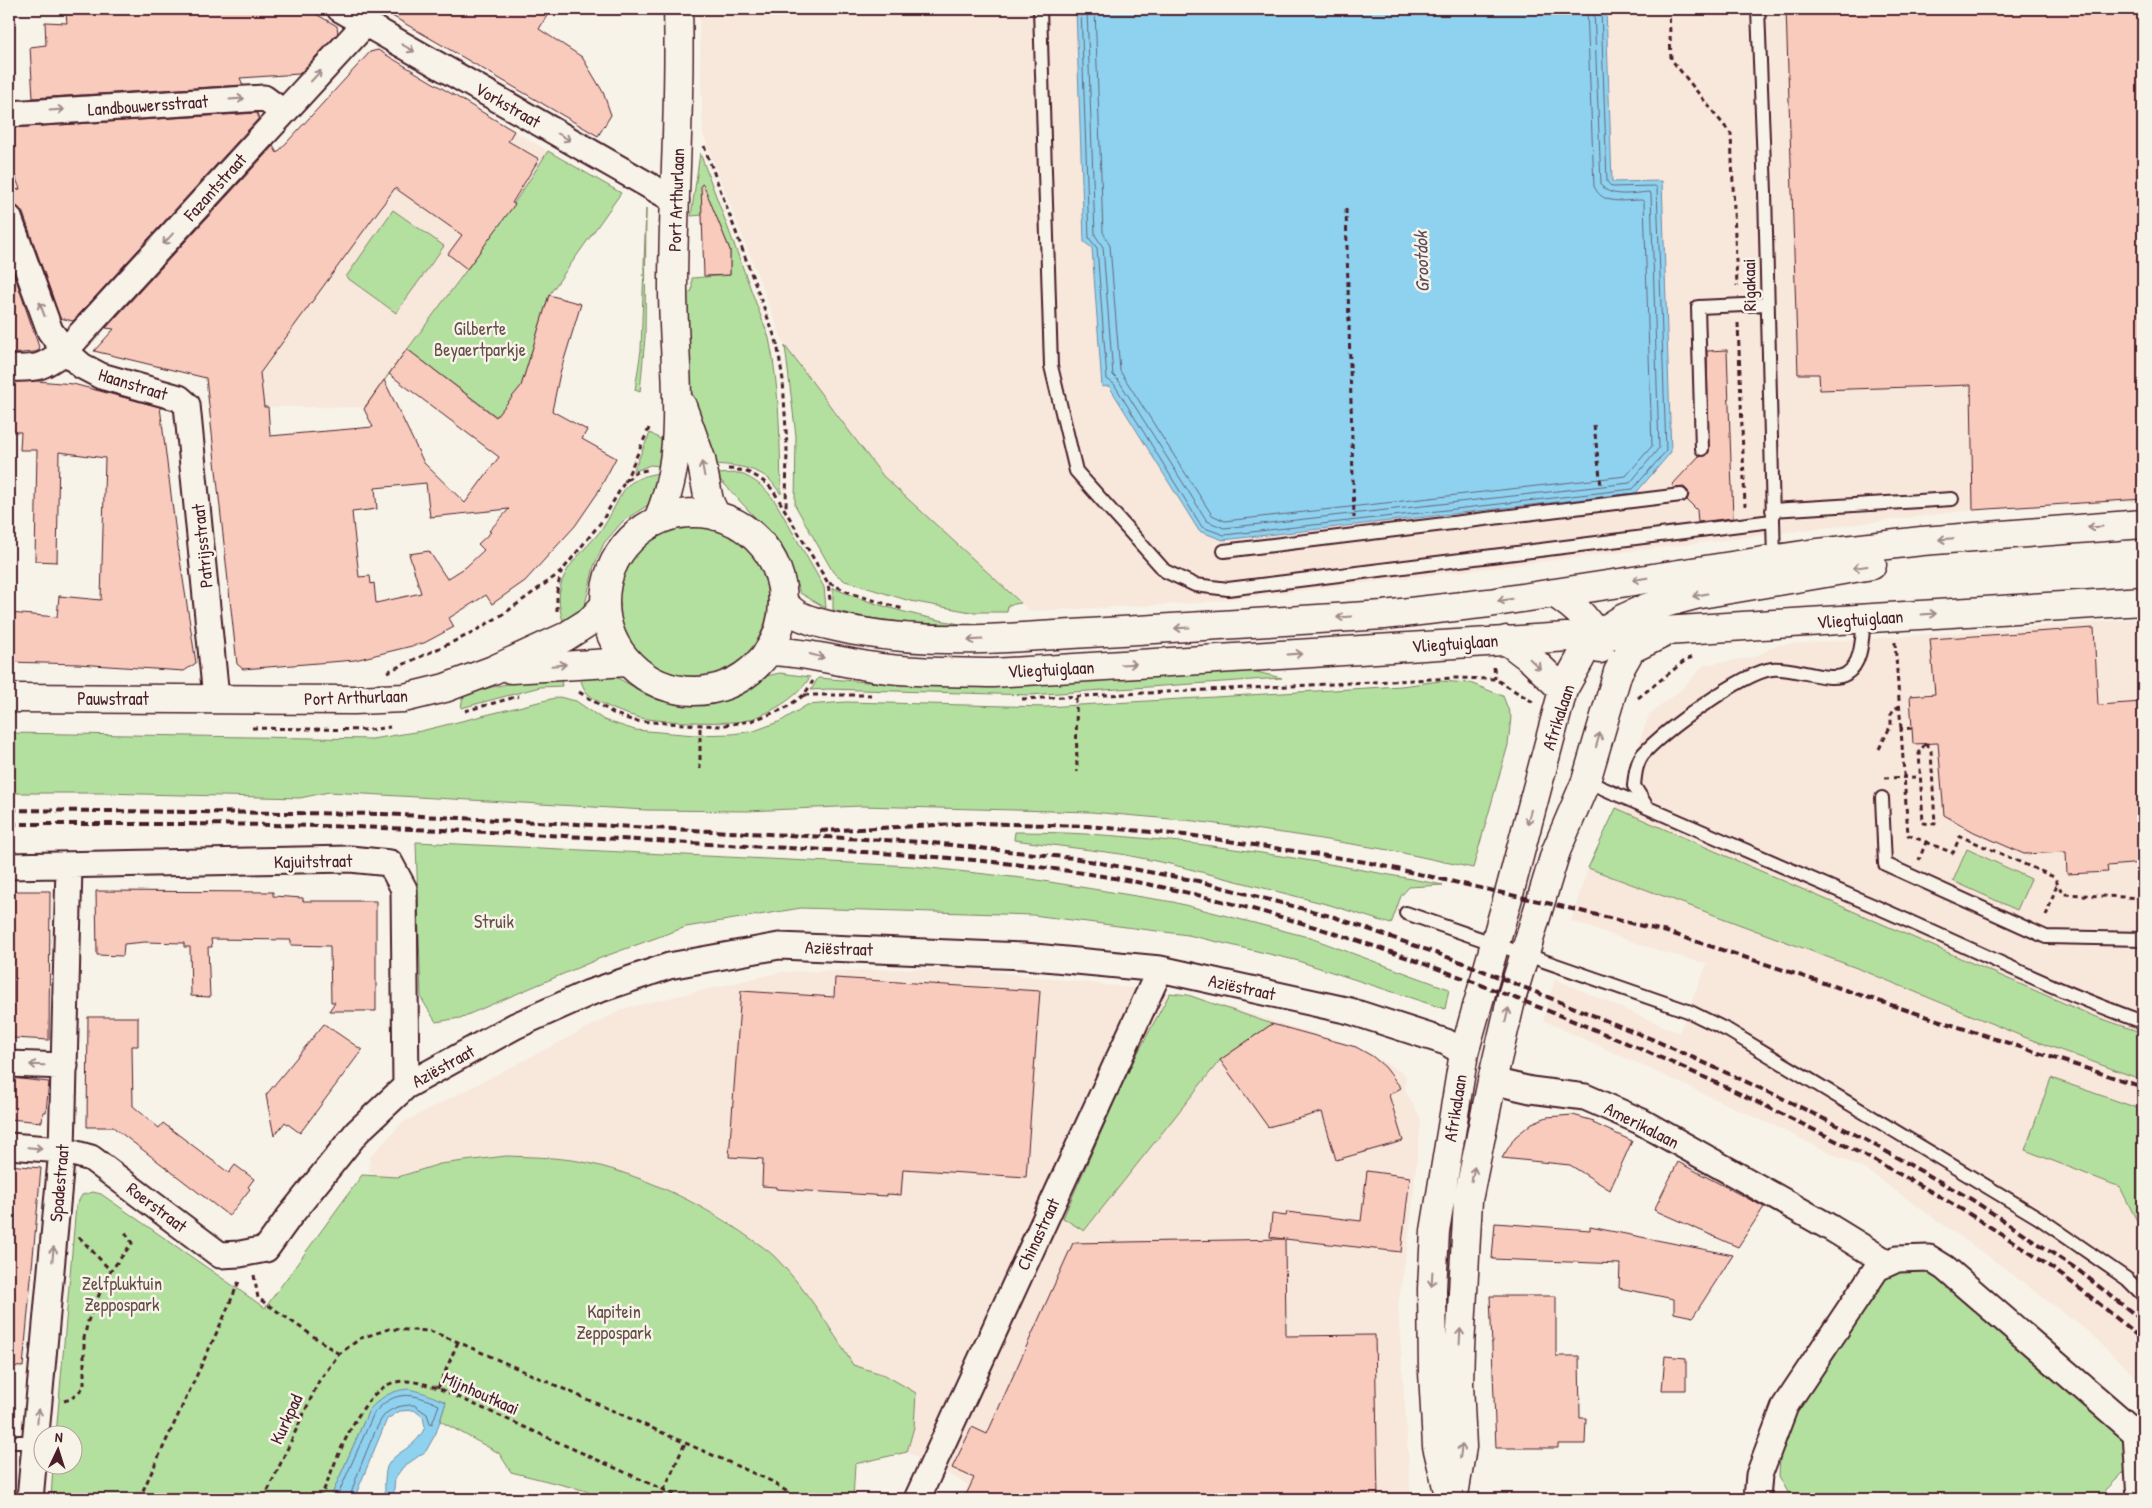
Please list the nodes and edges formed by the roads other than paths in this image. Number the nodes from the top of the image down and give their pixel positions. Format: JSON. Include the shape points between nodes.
{"nodes":[{"id":1,"x":340,"y":9,"type":"edge"},
{"id":2,"x":678,"y":9,"type":"edge"},
{"id":3,"x":1040,"y":9,"type":"edge"},
{"id":4,"x":1758,"y":9,"type":"edge"},
{"id":5,"x":366,"y":23,"type":"junction"},
{"id":6,"x":10,"y":109,"type":"edge"},
{"id":7,"x":283,"y":112,"type":"junction"},
{"id":8,"x":676,"y":201,"type":"junction"},
{"id":9,"x":9,"y":218,"type":"edge"},
{"id":10,"x":1767,"y":304,"type":"junction"},
{"id":11,"x":66,"y":352,"type":"junction"},
{"id":12,"x":9,"y":368,"type":"edge"},
{"id":13,"x":676,"y":390,"type":"junction"},
{"id":14,"x":179,"y":398,"type":"joint"},
{"id":15,"x":1702,"y":449,"type":"dead end"},
{"id":16,"x":1681,"y":495,"type":"dead end"},
{"id":17,"x":1952,"y":499,"type":"dead end"},
{"id":18,"x":1772,"y":515,"type":"junction"},
{"id":19,"x":716,"y":516,"type":"junction"},
{"id":20,"x":659,"y":517,"type":"junction"},
{"id":21,"x":2143,"y":524,"type":"edge"},
{"id":22,"x":1994,"y":534,"type":"junction"},
{"id":23,"x":1224,"y":552,"type":"dead end"},
{"id":24,"x":1774,"y":560,"type":"junction"},
{"id":25,"x":1554,"y":593,"type":"junction"},
{"id":26,"x":2143,"y":600,"type":"edge"},
{"id":27,"x":604,"y":605,"type":"junction"},
{"id":28,"x":785,"y":605,"type":"junction"},
{"id":29,"x":1864,"y":618,"type":"junction"},
{"id":30,"x":1668,"y":631,"type":"junction"},
{"id":31,"x":1597,"y":635,"type":"junction"},
{"id":32,"x":1506,"y":640,"type":"junction"},
{"id":33,"x":769,"y":651,"type":"junction"},
{"id":34,"x":627,"y":662,"type":"junction"},
{"id":35,"x":492,"y":670,"type":"junction"},
{"id":36,"x":1563,"y":690,"type":"junction"},
{"id":37,"x":9,"y":698,"type":"edge"},
{"id":38,"x":216,"y":698,"type":"junction"},
{"id":39,"x":1610,"y":700,"type":"junction"},
{"id":40,"x":1586,"y":781,"type":"junction"},
{"id":41,"x":1882,"y":798,"type":"dead end"},
{"id":42,"x":1647,"y":807,"type":"junction"},
{"id":43,"x":9,"y":866,"type":"edge"},
{"id":44,"x":69,"y":866,"type":"junction"},
{"id":45,"x":1406,"y":913,"type":"dead end"},
{"id":46,"x":2143,"y":938,"type":"edge"},
{"id":47,"x":1495,"y":944,"type":"junction"},
{"id":48,"x":1525,"y":954,"type":"junction"},
{"id":49,"x":1160,"y":969,"type":"junction"},
{"id":50,"x":2143,"y":1022,"type":"edge"},
{"id":51,"x":1464,"y":1053,"type":"junction"},
{"id":52,"x":9,"y":1064,"type":"edge"},
{"id":53,"x":65,"y":1066,"type":"junction"},
{"id":54,"x":1492,"y":1081,"type":"junction"},
{"id":55,"x":406,"y":1086,"type":"junction"},
{"id":56,"x":9,"y":1146,"type":"edge"},
{"id":57,"x":62,"y":1150,"type":"junction"},
{"id":58,"x":289,"y":1217,"type":"joint"},
{"id":59,"x":1888,"y":1263,"type":"junction"},
{"id":60,"x":2143,"y":1295,"type":"edge"},
{"id":61,"x":30,"y":1499,"type":"edge"},
{"id":62,"x":917,"y":1499,"type":"edge"},
{"id":63,"x":1451,"y":1499,"type":"edge"},
{"id":64,"x":1757,"y":1499,"type":"edge"},
{"id":65,"x":2140,"y":1499,"type":"edge"}],
"edges":[{"from":1,"to":5,"type":"street","name":"Vorkstraat"},
{"from":2,"to":8,"type":"main road","name":"Port Arthurlaan"},
{"from":3,"to":18,"type":"lane","via":[[1052,366],[1076,471],[1165,571],[1195,586],[1228,590],[1746,524]]},
{"from":4,"to":10,"type":"lane","name":"Rigakaai"},
{"from":7,"to":5,"type":"street","name":"Fazantstraat","one_way":true},
{"from":5,"to":8,"type":"street","name":"Vorkstraat","one_way":true},
{"from":6,"to":7,"type":"street","name":"Landbouwersstraat","one_way":true,"via":[[264,98]]},
{"from":7,"to":11,"type":"street","name":"Fazantstraat","one_way":true},
{"from":8,"to":13,"type":"main road","name":"Port Arthurlaan","via":[[673,288]]},
{"from":11,"to":9,"type":"street","name":"Haanstraat","one_way":true,"via":[[50,331]]},
{"from":10,"to":15,"type":"lane","via":[[1698,307]]},
{"from":10,"to":18,"type":"lane","name":"Rigakaai"},
{"from":11,"to":12,"type":"street","via":[[34,369]]},
{"from":11,"to":14,"type":"street","name":"Haanstraat","via":[[101,376]]},
{"from":19,"to":13,"type":"main road","name":"Port Arthurlaan","one_way":true,"via":[[709,501],[701,459]]},
{"from":13,"to":20,"type":"main road","name":"Port Arthurlaan","via":[[675,462]]},
{"from":14,"to":38,"type":"street","name":"Patrijsstraat","via":[[187,405]]},
{"from":16,"to":23,"type":"lane"},
{"from":17,"to":18,"type":"lane"},
{"from":18,"to":24,"type":"lane","name":"Rigakaai"},
{"from":19,"to":20,"type":"main road","via":[[688,513]]},
{"from":19,"to":28,"type":"main road","via":[[739,525],[759,541],[774,561]]},
{"from":20,"to":27,"type":"main road","via":[[637,533],[619,554],[608,578]]},
{"from":21,"to":22,"type":"main road","name":"Vliegtuiglaan","one_way":true},
{"from":22,"to":24,"type":"main road","name":"Vliegtuiglaan","one_way":true},
{"from":22,"to":31,"type":"main road","one_way":true,"via":[[1960,556],[1853,568],[1688,597],[1646,608]]},
{"from":24,"to":25,"type":"main road","name":"Vliegtuiglaan","one_way":true},
{"from":25,"to":28,"type":"main road","name":"Vliegtuiglaan","one_way":true,"via":[[1384,615],[967,640],[920,639],[834,627],[799,616]]},
{"from":25,"to":31,"type":"main road","via":[[1580,612]]},
{"from":29,"to":26,"type":"main road","name":"Vliegtuiglaan","one_way":true},
{"from":27,"to":34,"type":"main road","via":[[609,632]]},
{"from":27,"to":35,"type":"main road","name":"Port Arthurlaan","via":[[590,621],[565,637]]},
{"from":28,"to":33,"type":"main road","via":[[779,632]]},
{"from":29,"to":30,"type":"main road","name":"Vliegtuiglaan"},
{"from":29,"to":42,"type":"lane","via":[[1856,666],[1844,675],[1822,676],[1772,668],[1749,676],[1660,738],[1642,755],[1636,768],[1634,786]]},
{"from":30,"to":31,"type":"main road","name":"Vliegtuiglaan"},
{"from":30,"to":39,"type":"main road","via":[[1631,649],[1618,672]]},
{"from":31,"to":32,"type":"main road","name":"Vliegtuiglaan"},
{"from":31,"to":36,"type":"main road","name":"Afrikalaan"},
{"from":31,"to":39,"type":"main road","name":"Afrikalaan"},
{"from":33,"to":32,"type":"main road","name":"Vliegtuiglaan","one_way":true,"via":[[808,654],[890,669],[993,673]]},
{"from":32,"to":36,"type":"main road","one_way":true},
{"from":33,"to":34,"type":"main road","via":[[753,670],[732,683],[709,690],[684,691],[660,685]]},
{"from":35,"to":34,"type":"main road","name":"Port Arthurlaan","one_way":true},
{"from":35,"to":38,"type":"main road","name":"Port Arthurlaan","via":[[444,688],[404,698]]},
{"from":36,"to":47,"type":"main road","name":"Afrikalaan","one_way":true},
{"from":37,"to":38,"type":"main road","name":"Pauwstraat"},
{"from":40,"to":39,"type":"main road","name":"Afrikalaan","one_way":true},
{"from":40,"to":42,"type":"lane"},
{"from":40,"to":48,"type":"main road","name":"Afrikalaan","via":[[1556,851]]},
{"from":41,"to":46,"type":"lane","via":[[1885,864],[2046,937]]},
{"from":42,"to":50,"type":"lane","via":[[2056,988]]},
{"from":43,"to":44,"type":"street","name":"Kajuitstraat"},
{"from":44,"to":53,"type":"street","name":"Spadestraat"},
{"from":44,"to":55,"type":"street","name":"Kajuitstraat","via":[[350,859],[390,863],[404,890]]},
{"from":45,"to":47,"type":"lane"},
{"from":47,"to":48,"type":"lane"},
{"from":47,"to":51,"type":"main road","name":"Afrikalaan"},
{"from":54,"to":48,"type":"main road","name":"Afrikalaan","one_way":true},
{"from":48,"to":60,"type":"lane","via":[[1688,1011],[1729,1030],[2039,1218],[2127,1279]]},
{"from":49,"to":51,"type":"street","name":"Aziëstraat","via":[[1350,1010],[1446,1042]]},
{"from":49,"to":55,"type":"street","name":"Aziëstraat","via":[[1024,956],[779,946],[669,966],[589,993],[515,1026]]},
{"from":49,"to":62,"type":"street","name":"Chinastraat"},
{"from":51,"to":63,"type":"main road","name":"Afrikalaan","one_way":true,"via":[[1435,1231],[1432,1289],[1437,1446]]},
{"from":53,"to":52,"type":"street","one_way":true},
{"from":53,"to":57,"type":"street","name":"Spadestraat"},
{"from":54,"to":59,"type":"street","name":"Amerikalaan","via":[[1585,1097],[1640,1121]]},
{"from":63,"to":54,"type":"main road","name":"Afrikalaan","one_way":true,"via":[[1462,1447],[1459,1384],[1468,1200]]},
{"from":55,"to":58,"type":"street","name":"Aziëstraat","via":[[357,1132]]},
{"from":56,"to":57,"type":"street","name":"Roerstraat","one_way":true},
{"from":57,"to":58,"type":"street","name":"Roerstraat","via":[[91,1158],[220,1255],[266,1249]]},
{"from":61,"to":57,"type":"street","name":"Spadestraat","one_way":true,"via":[[26,1442],[55,1230]]},
{"from":59,"to":64,"type":"street","via":[[1877,1268],[1785,1406],[1759,1475]]},
{"from":59,"to":65,"type":"street","via":[[1897,1259],[1929,1258],[1945,1268],[2136,1433]]}]}
